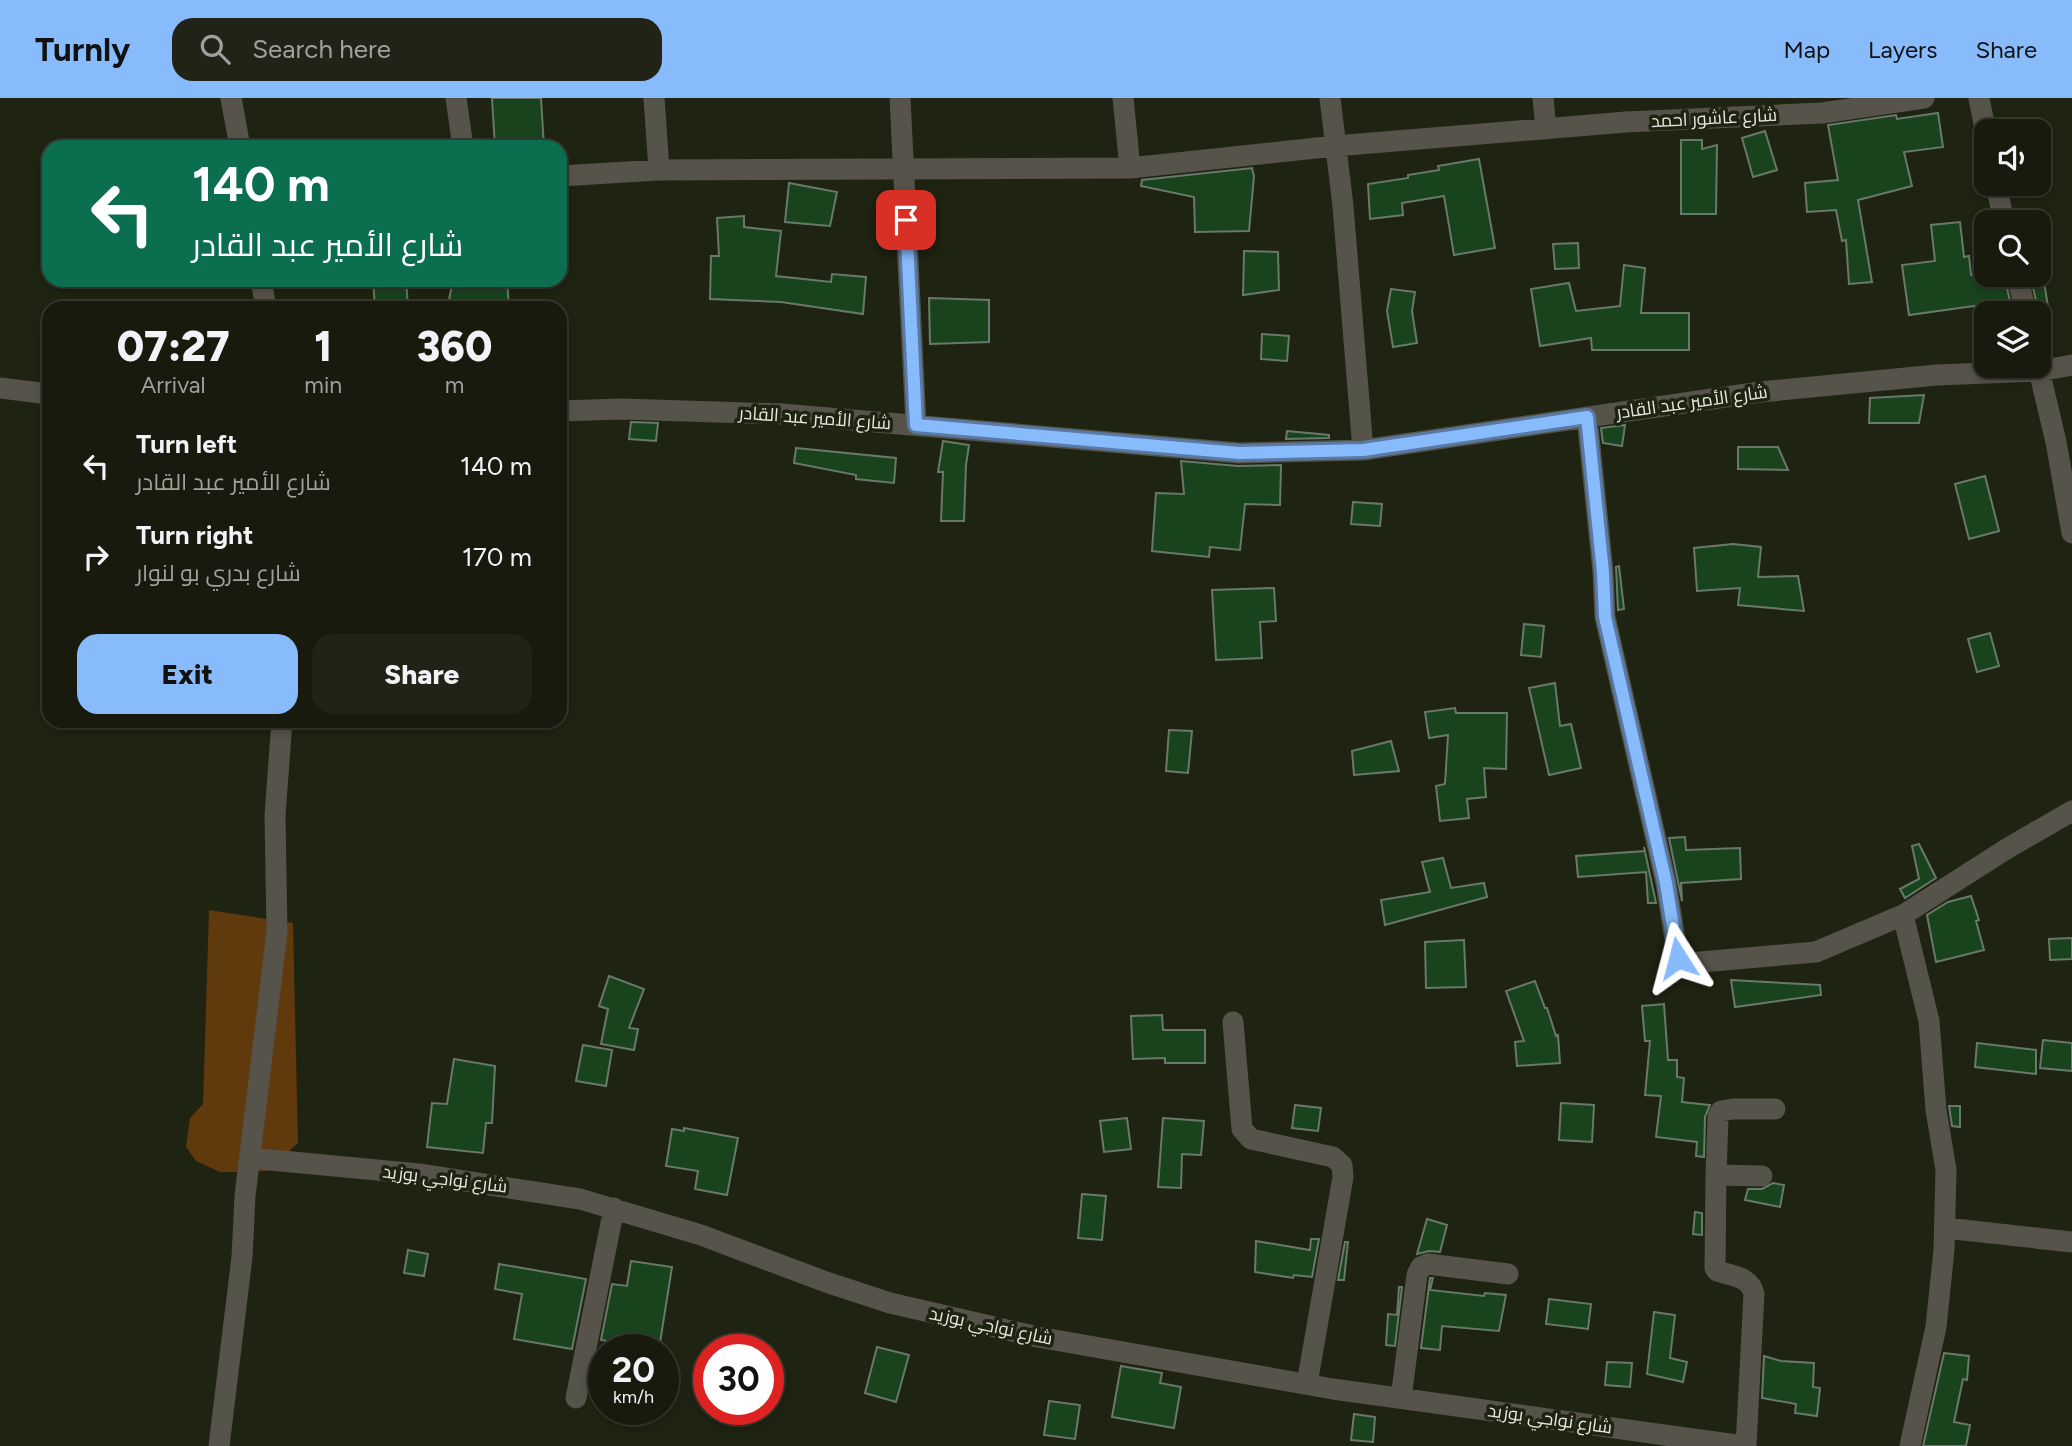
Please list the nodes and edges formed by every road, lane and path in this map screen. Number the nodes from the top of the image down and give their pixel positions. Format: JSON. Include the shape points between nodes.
{"nodes":[{"id":1,"x":231,"y":98,"type":"edge"},
{"id":2,"x":456,"y":98,"type":"edge"},
{"id":3,"x":654,"y":98,"type":"edge"},
{"id":4,"x":900,"y":98,"type":"edge"},
{"id":5,"x":1123,"y":98,"type":"edge"},
{"id":6,"x":1330,"y":98,"type":"edge"},
{"id":7,"x":1543,"y":98,"type":"edge"},
{"id":8,"x":1924,"y":98,"type":"edge"},
{"id":9,"x":1979,"y":98,"type":"edge"},
{"id":10,"x":1820,"y":106,"type":"edge"},
{"id":11,"x":1983,"y":119,"type":"edge"},
{"id":12,"x":1546,"y":129,"type":"junction"},
{"id":13,"x":239,"y":140,"type":"edge"},
{"id":14,"x":461,"y":140,"type":"edge"},
{"id":15,"x":1335,"y":146,"type":"junction"},
{"id":16,"x":1130,"y":168,"type":"junction"},
{"id":17,"x":903,"y":169,"type":"junction"},
{"id":18,"x":659,"y":170,"type":"junction"},
{"id":19,"x":567,"y":176,"type":"edge"},
{"id":20,"x":2072,"y":365,"type":"edge"},
{"id":21,"x":2051,"y":367,"type":"edge"},
{"id":22,"x":1974,"y":373,"type":"edge"},
{"id":23,"x":2040,"y":378,"type":"edge"},
{"id":24,"x":0,"y":388,"type":"edge"},
{"id":25,"x":42,"y":393,"type":"edge"},
{"id":26,"x":567,"y":411,"type":"edge"},
{"id":27,"x":1587,"y":417,"type":"junction"},
{"id":28,"x":916,"y":425,"type":"junction"},
{"id":29,"x":1363,"y":450,"type":"junction"},
{"id":30,"x":2072,"y":533,"type":"edge"},
{"id":31,"x":281,"y":728,"type":"edge"},
{"id":32,"x":2072,"y":811,"type":"edge"},
{"id":33,"x":1903,"y":915,"type":"junction"},
{"id":34,"x":1233,"y":1022,"type":"dead end"},
{"id":35,"x":1775,"y":1109,"type":"dead end"},
{"id":36,"x":250,"y":1158,"type":"junction"},
{"id":37,"x":1716,"y":1175,"type":"junction"},
{"id":38,"x":1762,"y":1176,"type":"dead end"},
{"id":39,"x":614,"y":1208,"type":"junction"},
{"id":40,"x":1944,"y":1227,"type":"junction"},
{"id":41,"x":2072,"y":1242,"type":"edge"},
{"id":42,"x":1508,"y":1274,"type":"dead end"},
{"id":43,"x":1307,"y":1384,"type":"junction"},
{"id":44,"x":576,"y":1398,"type":"dead end"},
{"id":45,"x":1401,"y":1398,"type":"junction"},
{"id":46,"x":1649,"y":1439,"type":"edge"},
{"id":47,"x":219,"y":1446,"type":"edge"},
{"id":48,"x":1745,"y":1446,"type":"edge"},
{"id":49,"x":1910,"y":1446,"type":"edge"}],
"edges":[{"from":1,"to":13,"type":"street"},
{"from":2,"to":14,"type":"street"},
{"from":3,"to":18,"type":"street"},
{"from":4,"to":17,"type":"street"},
{"from":5,"to":16,"type":"street"},
{"from":6,"to":15,"type":"street"},
{"from":7,"to":12,"type":"street"},
{"from":8,"to":10,"type":"street","name":"شارع عاشور احمد"},
{"from":9,"to":11,"type":"street"},
{"from":10,"to":12,"type":"street","name":"شارع عاشور احمد"},
{"from":12,"to":15,"type":"street","name":"شارع عاشور احمد"},
{"from":15,"to":16,"type":"street","name":"شارع عاشور احمد"},
{"from":15,"to":29,"type":"street"},
{"from":16,"to":17,"type":"street","name":"شارع عاشور احمد"},
{"from":17,"to":18,"type":"street","name":"شارع عاشور احمد"},
{"from":17,"to":28,"type":"street"},
{"from":18,"to":19,"type":"street","name":"شارع عاشور احمد"},
{"from":20,"to":21,"type":"street","name":"شارع الأمير عبد القادر"},
{"from":22,"to":27,"type":"street","name":"شارع الأمير عبد القادر","via":[[1760,391]]},
{"from":23,"to":30,"type":"street"},
{"from":24,"to":25,"type":"street"},
{"from":26,"to":28,"type":"street","name":"شارع الأمير عبد القادر","via":[[768,414]]},
{"from":27,"to":29,"type":"street","name":"شارع الأمير عبد القادر"},
{"from":27,"to":33,"type":"street","via":[[1605,617],[1666,883],[1678,958],[1689,963],[1816,952]]},
{"from":28,"to":29,"type":"street","name":"شارع الأمير عبد القادر","via":[[1239,453]]},
{"from":31,"to":36,"type":"street","via":[[275,816],[277,932]]},
{"from":32,"to":33,"type":"street"},
{"from":33,"to":40,"type":"street","via":[[1929,1021],[1945,1170]]},
{"from":34,"to":43,"type":"street","via":[[1245,1135],[1333,1157],[1342,1165]]},
{"from":35,"to":37,"type":"street","via":[[1721,1111]]},
{"from":36,"to":39,"type":"street","name":"شارع نواجي بوزيد","via":[[419,1174],[538,1191]]},
{"from":36,"to":47,"type":"street"},
{"from":37,"to":38,"type":"street"},
{"from":37,"to":48,"type":"street","via":[[1715,1268],[1747,1280],[1754,1294]]},
{"from":39,"to":43,"type":"street","name":"شارع نواجي بوزيد","via":[[890,1303],[1038,1337]]},
{"from":39,"to":44,"type":"street"},
{"from":40,"to":41,"type":"street"},
{"from":40,"to":49,"type":"street","via":[[1936,1326]]},
{"from":42,"to":45,"type":"street","via":[[1428,1264],[1421,1267]]},
{"from":43,"to":45,"type":"street","name":"شارع نواجي بوزيد"},
{"from":45,"to":46,"type":"street","name":"شارع نواجي بوزيد"},
{"from":46,"to":48,"type":"street","name":"شارع نواجي بوزيد"}]}
